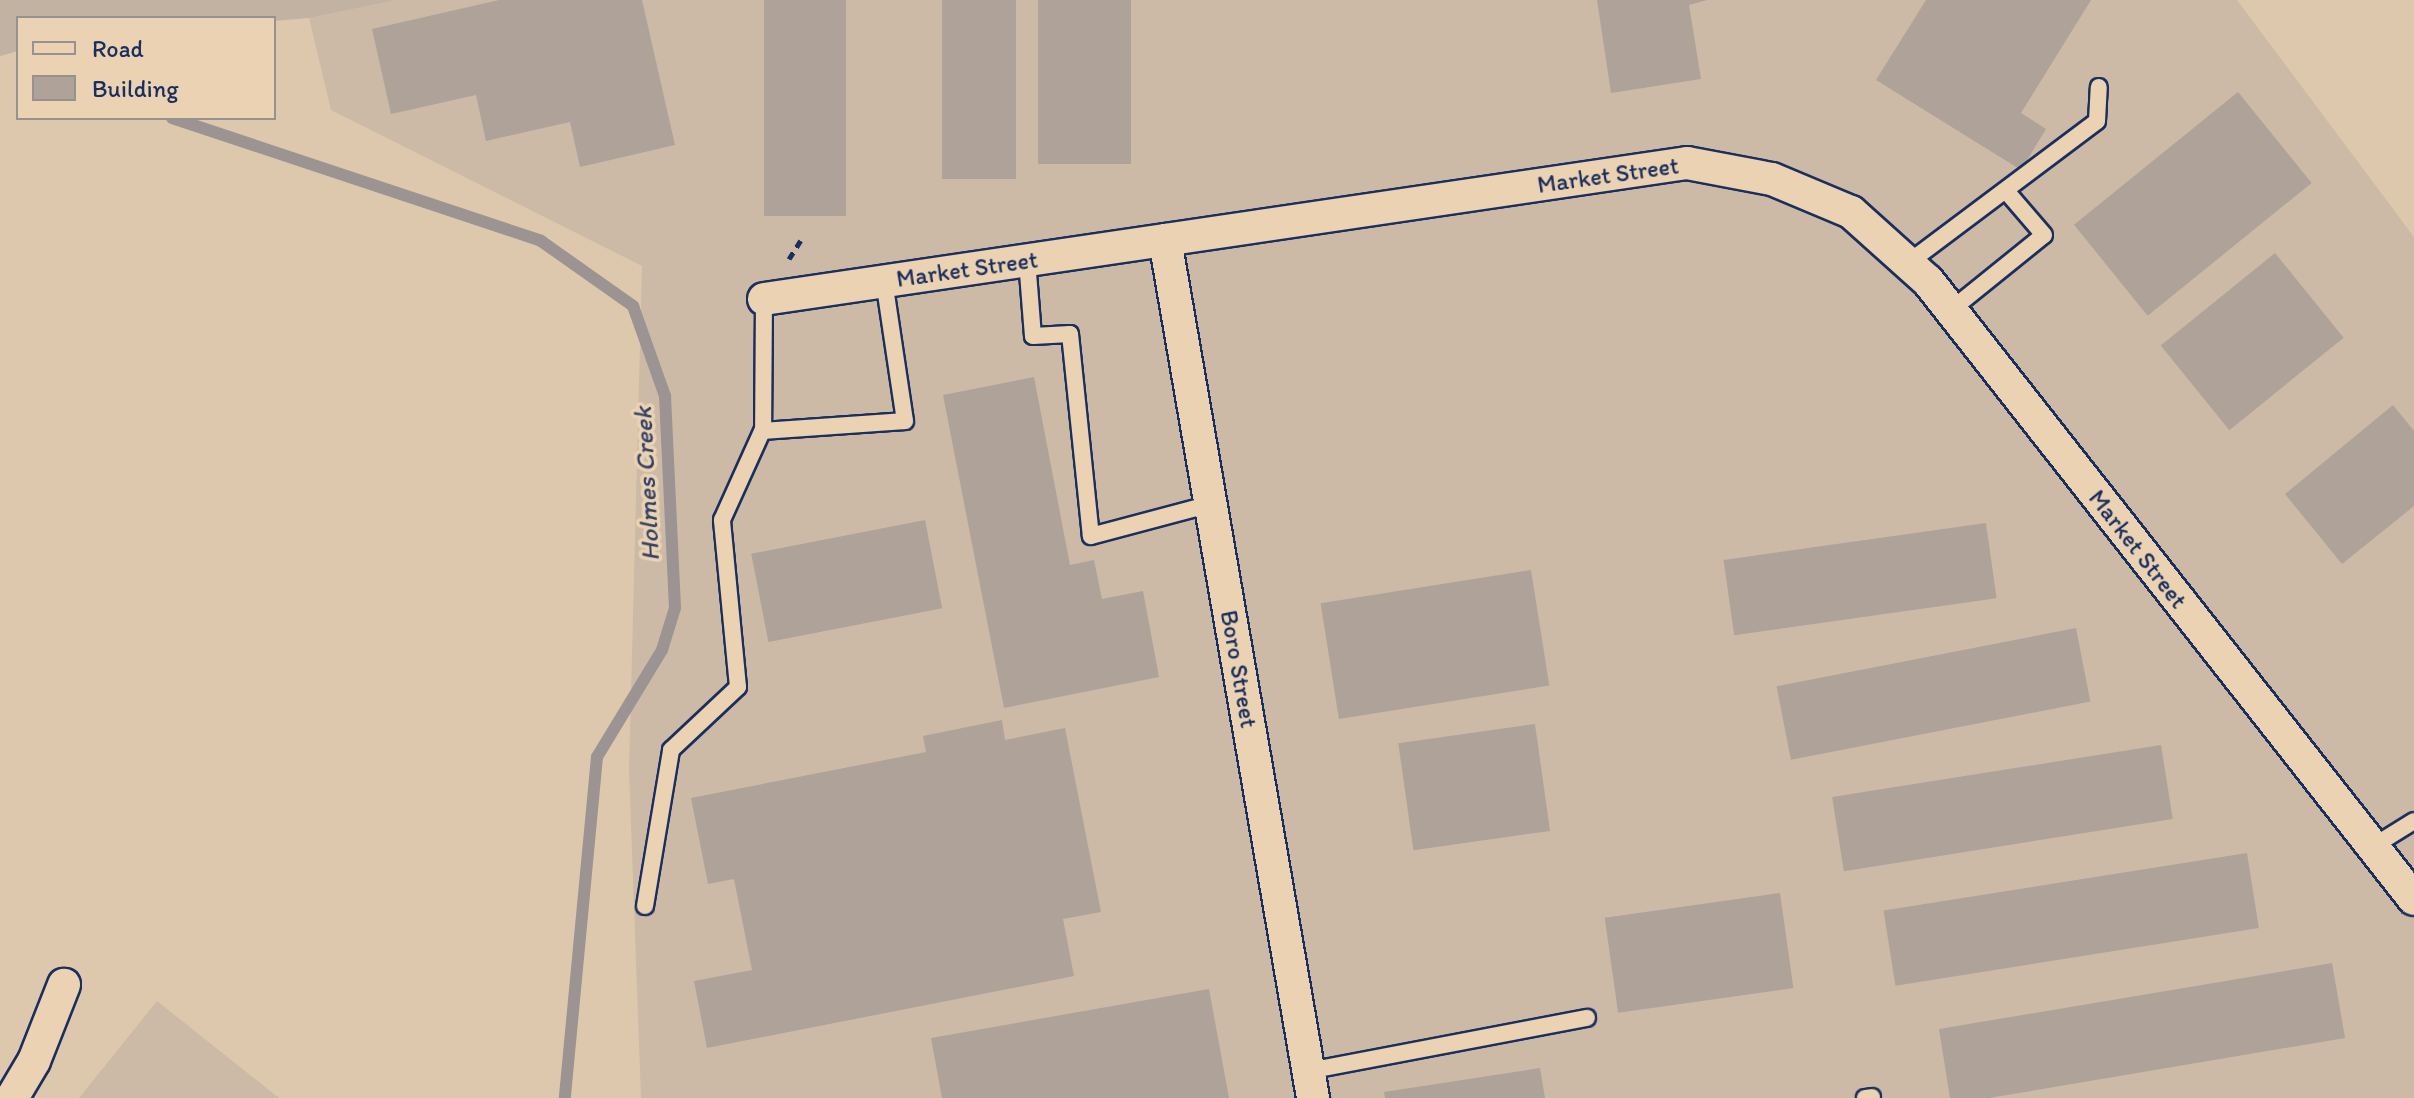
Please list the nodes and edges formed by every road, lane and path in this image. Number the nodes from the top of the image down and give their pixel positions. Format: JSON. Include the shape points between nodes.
{"nodes":[{"id":1,"x":2099,"y":87,"type":"dead end"},
{"id":2,"x":2007,"y":192,"type":"junction"},
{"id":3,"x":1165,"y":240,"type":"junction"},
{"id":4,"x":1027,"y":260,"type":"junction"},
{"id":5,"x":1908,"y":263,"type":"junction"},
{"id":6,"x":884,"y":281,"type":"junction"},
{"id":7,"x":764,"y":299,"type":"joint"},
{"id":8,"x":1951,"y":310,"type":"junction"},
{"id":9,"x":763,"y":429,"type":"junction"},
{"id":10,"x":1211,"y":504,"type":"junction"},
{"id":11,"x":2414,"y":821,"type":"edge"},
{"id":12,"x":2372,"y":847,"type":"junction"},
{"id":13,"x":2414,"y":899,"type":"edge"},
{"id":14,"x":645,"y":906,"type":"dead end"},
{"id":15,"x":64,"y":985,"type":"dead end"},
{"id":16,"x":1587,"y":1018,"type":"dead end"},
{"id":17,"x":1310,"y":1085,"type":"edge"},
{"id":18,"x":12,"y":1098,"type":"edge"}],
"edges":[{"from":1,"to":2,"type":"lane","via":[[2097,121]]},
{"from":2,"to":5,"type":"lane"},
{"from":2,"to":8,"type":"lane","via":[[2044,235]]},
{"from":3,"to":4,"type":"street","name":"Market Street"},
{"from":3,"to":5,"type":"street","name":"Market Street","via":[[1687,163],[1772,179],[1851,212]]},
{"from":3,"to":10,"type":"street","name":"Boro Street"},
{"from":4,"to":6,"type":"street","name":"Market Street"},
{"from":4,"to":10,"type":"lane","via":[[1033,336],[1070,334],[1091,536]]},
{"from":5,"to":8,"type":"street","name":"Market Street"},
{"from":6,"to":7,"type":"street","name":"Market Street"},
{"from":6,"to":9,"type":"lane","via":[[905,421]]},
{"from":7,"to":9,"type":"lane"},
{"from":8,"to":12,"type":"street","name":"Market Street"},
{"from":9,"to":14,"type":"lane","via":[[722,520],[738,687],[671,750]]},
{"from":10,"to":17,"type":"street","name":"Boro Street"},
{"from":11,"to":12,"type":"lane"},
{"from":12,"to":13,"type":"street","name":"Market Street"},
{"from":15,"to":18,"type":"street","via":[[34,1061]]},
{"from":16,"to":17,"type":"lane"}]}
